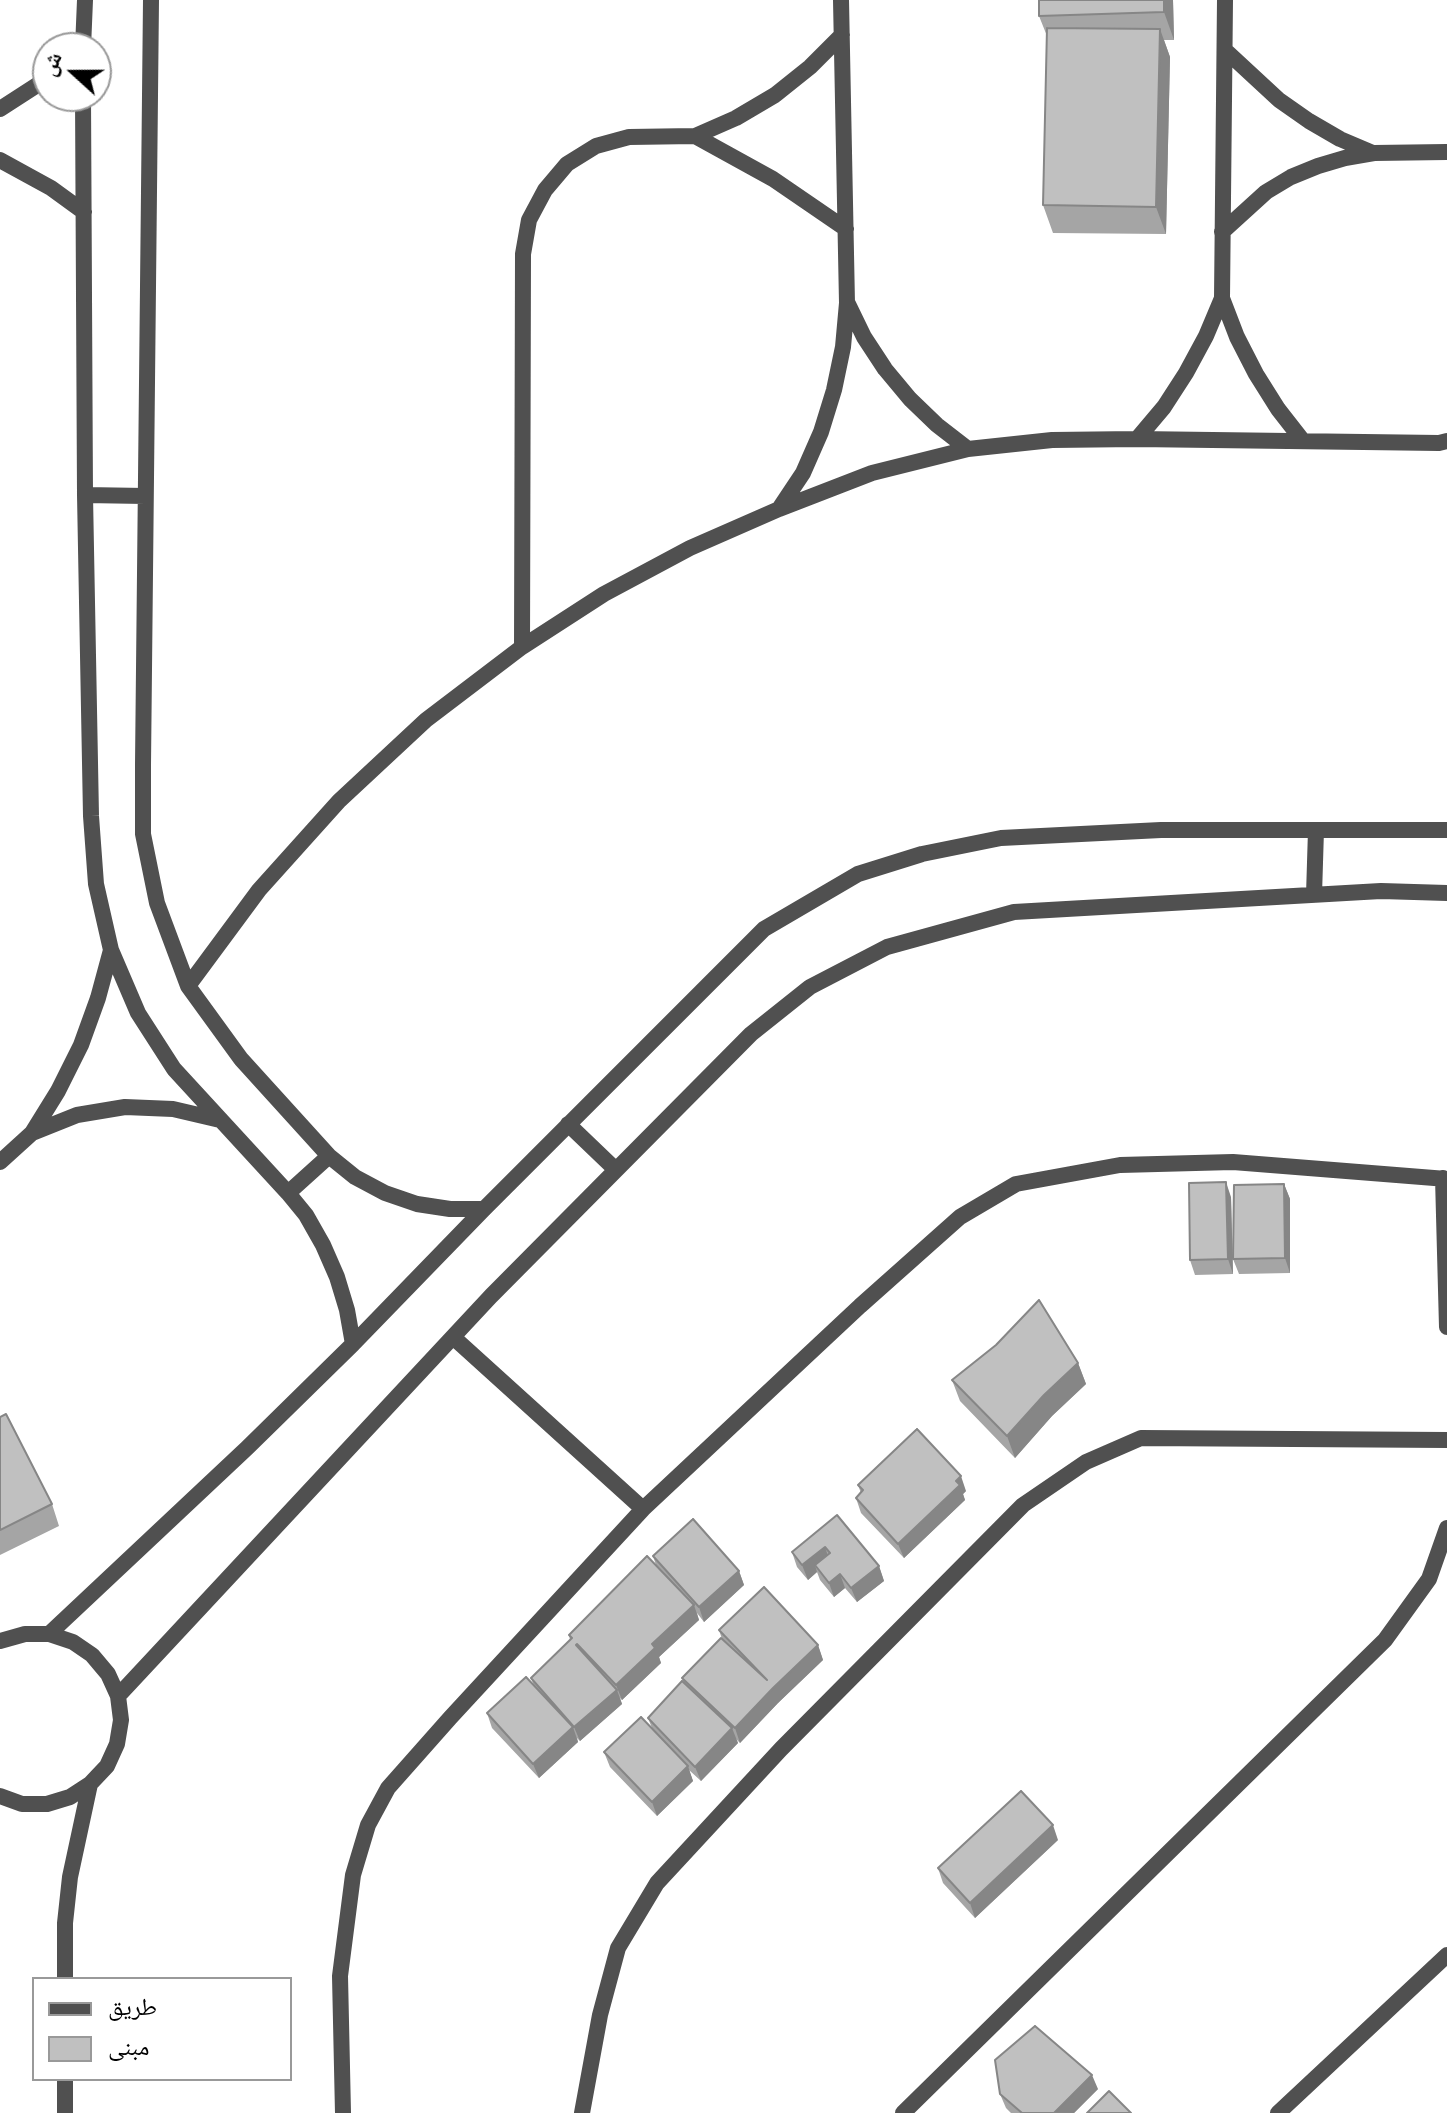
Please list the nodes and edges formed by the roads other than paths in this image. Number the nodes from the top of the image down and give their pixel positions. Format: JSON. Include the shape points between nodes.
{"nodes":[{"id":1,"x":85,"y":0,"type":"edge"},
{"id":2,"x":151,"y":0,"type":"edge"},
{"id":3,"x":841,"y":0,"type":"edge"},
{"id":4,"x":1225,"y":0,"type":"edge"},
{"id":5,"x":83,"y":32,"type":"edge"},
{"id":6,"x":842,"y":35,"type":"junction"},
{"id":7,"x":1225,"y":50,"type":"junction"},
{"id":8,"x":32,"y":88,"type":"edge"},
{"id":9,"x":0,"y":109,"type":"edge"},
{"id":10,"x":83,"y":112,"type":"edge"},
{"id":11,"x":695,"y":136,"type":"junction"},
{"id":12,"x":1447,"y":152,"type":"edge"},
{"id":13,"x":1374,"y":153,"type":"junction"},
{"id":14,"x":0,"y":160,"type":"edge"},
{"id":15,"x":84,"y":212,"type":"junction"},
{"id":16,"x":846,"y":229,"type":"junction"},
{"id":17,"x":1222,"y":232,"type":"junction"},
{"id":18,"x":1222,"y":298,"type":"junction"},
{"id":19,"x":847,"y":303,"type":"junction"},
{"id":20,"x":1137,"y":439,"type":"junction"},
{"id":21,"x":1303,"y":441,"type":"junction"},
{"id":22,"x":1444,"y":444,"type":"edge"},
{"id":23,"x":968,"y":449,"type":"junction"},
{"id":24,"x":85,"y":495,"type":"junction"},
{"id":25,"x":145,"y":496,"type":"junction"},
{"id":26,"x":779,"y":509,"type":"junction"},
{"id":27,"x":522,"y":647,"type":"junction"},
{"id":28,"x":1316,"y":830,"type":"junction"},
{"id":29,"x":1447,"y":830,"type":"edge"},
{"id":30,"x":1447,"y":893,"type":"edge"},
{"id":31,"x":1314,"y":895,"type":"junction"},
{"id":32,"x":111,"y":950,"type":"junction"},
{"id":33,"x":188,"y":986,"type":"junction"},
{"id":34,"x":220,"y":1120,"type":"junction"},
{"id":35,"x":568,"y":1124,"type":"junction"},
{"id":36,"x":32,"y":1133,"type":"junction"},
{"id":37,"x":329,"y":1156,"type":"junction"},
{"id":38,"x":0,"y":1162,"type":"edge"},
{"id":39,"x":616,"y":1170,"type":"junction"},
{"id":40,"x":1445,"y":1178,"type":"edge"},
{"id":41,"x":288,"y":1193,"type":"junction"},
{"id":42,"x":484,"y":1209,"type":"junction"},
{"id":43,"x":1447,"y":1327,"type":"edge"},
{"id":44,"x":453,"y":1337,"type":"junction"},
{"id":45,"x":353,"y":1344,"type":"junction"},
{"id":46,"x":1447,"y":1440,"type":"edge"},
{"id":47,"x":643,"y":1509,"type":"junction"},
{"id":48,"x":1447,"y":1528,"type":"edge"},
{"id":49,"x":49,"y":1634,"type":"junction"},
{"id":50,"x":0,"y":1641,"type":"edge"},
{"id":51,"x":118,"y":1696,"type":"junction"},
{"id":52,"x":90,"y":1784,"type":"junction"},
{"id":53,"x":0,"y":1796,"type":"edge"},
{"id":54,"x":1447,"y":1955,"type":"edge"},
{"id":55,"x":65,"y":1977,"type":"edge"},
{"id":56,"x":65,"y":2081,"type":"edge"},
{"id":57,"x":1284,"y":2111,"type":"edge"},
{"id":58,"x":65,"y":2113,"type":"edge"},
{"id":59,"x":343,"y":2113,"type":"edge"},
{"id":60,"x":582,"y":2113,"type":"edge"},
{"id":61,"x":903,"y":2113,"type":"edge"}],
"edges":[{"from":1,"to":5,"type":"street"},
{"from":2,"to":25,"type":"street"},
{"from":3,"to":6,"type":"street"},
{"from":4,"to":7,"type":"street"},
{"from":6,"to":11,"type":"street","via":[[775,95]]},
{"from":6,"to":16,"type":"street"},
{"from":7,"to":13,"type":"street","via":[[1309,121]]},
{"from":7,"to":17,"type":"street"},
{"from":8,"to":9,"type":"street"},
{"from":10,"to":15,"type":"street"},
{"from":11,"to":16,"type":"street","via":[[773,179]]},
{"from":11,"to":27,"type":"street","via":[[629,137],[596,146],[567,164],[529,220],[523,254]]},
{"from":12,"to":13,"type":"street"},
{"from":13,"to":17,"type":"street","via":[[1291,177]]},
{"from":14,"to":15,"type":"street"},
{"from":15,"to":24,"type":"street"},
{"from":16,"to":19,"type":"street"},
{"from":17,"to":18,"type":"street"},
{"from":18,"to":20,"type":"street","via":[[1186,373]]},
{"from":18,"to":21,"type":"street","via":[[1256,374]]},
{"from":19,"to":23,"type":"street","via":[[885,369],[937,425]]},
{"from":19,"to":26,"type":"street","via":[[843,347],[821,432]]},
{"from":20,"to":21,"type":"street"},
{"from":20,"to":23,"type":"street","via":[[1052,440]]},
{"from":21,"to":22,"type":"street"},
{"from":23,"to":26,"type":"street","via":[[872,473]]},
{"from":24,"to":25,"type":"street"},
{"from":24,"to":32,"type":"street","via":[[91,816],[96,884]]},
{"from":25,"to":33,"type":"street","via":[[143,834],[157,903]]},
{"from":26,"to":27,"type":"street","via":[[604,594]]},
{"from":27,"to":33,"type":"street","via":[[426,720],[339,801],[259,890]]},
{"from":28,"to":29,"type":"street"},
{"from":28,"to":31,"type":"street"},
{"from":28,"to":35,"type":"street","via":[[1001,838],[858,874],[764,929]]},
{"from":30,"to":31,"type":"street"},
{"from":31,"to":39,"type":"street","via":[[1014,912],[887,947],[810,987],[751,1034]]},
{"from":32,"to":34,"type":"street","via":[[138,1013],[174,1069]]},
{"from":32,"to":36,"type":"street","via":[[81,1045]]},
{"from":33,"to":37,"type":"street","via":[[241,1059]]},
{"from":34,"to":36,"type":"street","via":[[173,1109],[125,1107],[77,1115]]},
{"from":34,"to":41,"type":"street"},
{"from":35,"to":39,"type":"street"},
{"from":35,"to":42,"type":"street"},
{"from":36,"to":38,"type":"street"},
{"from":37,"to":41,"type":"street"},
{"from":37,"to":42,"type":"street","via":[[385,1193],[450,1209]]},
{"from":39,"to":44,"type":"street"},
{"from":40,"to":43,"type":"street"},
{"from":40,"to":47,"type":"street","via":[[1233,1162],[1120,1165],[1016,1184],[960,1217]]},
{"from":41,"to":45,"type":"street","via":[[306,1215],[337,1277]]},
{"from":42,"to":45,"type":"street"},
{"from":44,"to":47,"type":"street"},
{"from":44,"to":51,"type":"street"},
{"from":45,"to":49,"type":"street"},
{"from":46,"to":60,"type":"street","via":[[1141,1438],[1086,1462],[1023,1505],[781,1749],[657,1883],[618,1948]]},
{"from":47,"to":59,"type":"street","via":[[388,1788],[368,1825],[353,1875],[340,1976]]},
{"from":48,"to":61,"type":"street","via":[[1429,1579],[1385,1640]]},
{"from":49,"to":50,"type":"street"},
{"from":49,"to":51,"type":"street","via":[[92,1655]]},
{"from":51,"to":52,"type":"street","via":[[117,1744],[107,1766]]},
{"from":52,"to":53,"type":"street","via":[[47,1804],[22,1804]]},
{"from":52,"to":55,"type":"street","via":[[70,1877]]},
{"from":54,"to":57,"type":"street"},
{"from":56,"to":58,"type":"street"}]}
